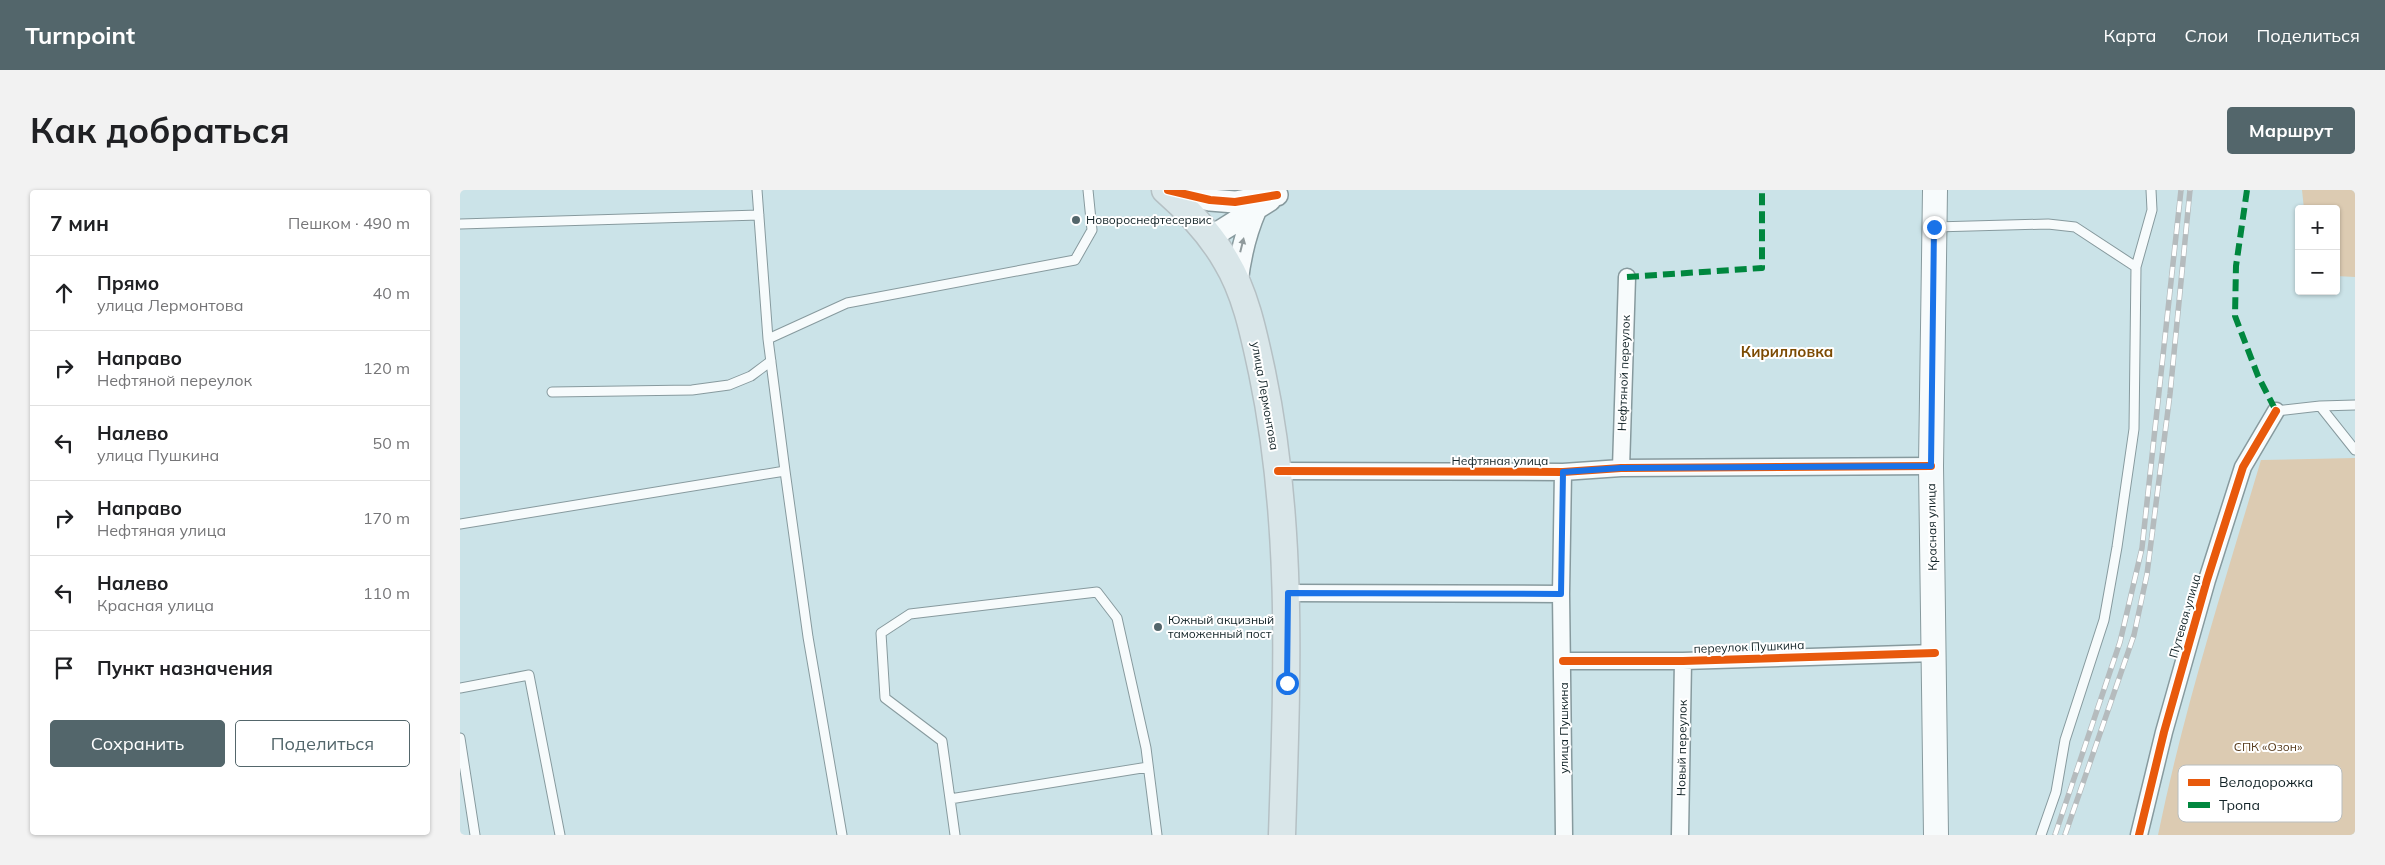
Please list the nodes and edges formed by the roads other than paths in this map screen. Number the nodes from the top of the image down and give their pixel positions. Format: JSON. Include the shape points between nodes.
{"nodes":[{"id":1,"x":757,"y":190,"type":"edge"},
{"id":2,"x":1088,"y":190,"type":"edge"},
{"id":3,"x":1166,"y":190,"type":"edge"},
{"id":4,"x":1935,"y":190,"type":"edge"},
{"id":5,"x":2151,"y":190,"type":"edge"},
{"id":6,"x":1281,"y":193,"type":"edge"},
{"id":7,"x":1256,"y":209,"type":"junction"},
{"id":8,"x":759,"y":215,"type":"junction"},
{"id":9,"x":460,"y":224,"type":"edge"},
{"id":10,"x":1934,"y":227,"type":"junction"},
{"id":11,"x":1211,"y":237,"type":"junction"},
{"id":12,"x":2136,"y":267,"type":"junction"},
{"id":13,"x":1627,"y":277,"type":"dead end"},
{"id":14,"x":1237,"y":283,"type":"junction"},
{"id":15,"x":768,"y":339,"type":"junction"},
{"id":16,"x":771,"y":361,"type":"junction"},
{"id":17,"x":552,"y":392,"type":"dead end"},
{"id":18,"x":2355,"y":405,"type":"edge"},
{"id":19,"x":2320,"y":406,"type":"junction"},
{"id":20,"x":2276,"y":411,"type":"joint"},
{"id":21,"x":2355,"y":450,"type":"edge"},
{"id":22,"x":1931,"y":466,"type":"junction"},
{"id":23,"x":1621,"y":468,"type":"junction"},
{"id":24,"x":785,"y":471,"type":"junction"},
{"id":25,"x":1278,"y":471,"type":"junction"},
{"id":26,"x":1563,"y":472,"type":"junction"},
{"id":27,"x":460,"y":524,"type":"edge"},
{"id":28,"x":1288,"y":593,"type":"junction"},
{"id":29,"x":1561,"y":594,"type":"junction"},
{"id":30,"x":1935,"y":653,"type":"junction"},
{"id":31,"x":1683,"y":660,"type":"junction"},
{"id":32,"x":1563,"y":661,"type":"junction"},
{"id":33,"x":460,"y":688,"type":"edge"},
{"id":34,"x":460,"y":738,"type":"edge"},
{"id":35,"x":1148,"y":767,"type":"junction"},
{"id":36,"x":950,"y":799,"type":"junction"},
{"id":37,"x":475,"y":835,"type":"edge"},
{"id":38,"x":560,"y":835,"type":"edge"},
{"id":39,"x":842,"y":835,"type":"edge"},
{"id":40,"x":955,"y":835,"type":"edge"},
{"id":41,"x":1157,"y":835,"type":"edge"},
{"id":42,"x":1282,"y":835,"type":"edge"},
{"id":43,"x":1564,"y":835,"type":"edge"},
{"id":44,"x":1680,"y":835,"type":"edge"},
{"id":45,"x":1936,"y":835,"type":"edge"},
{"id":46,"x":2041,"y":835,"type":"edge"},
{"id":47,"x":2139,"y":835,"type":"edge"}],
"edges":[{"from":1,"to":8,"type":"lane"},
{"from":2,"to":15,"type":"lane","via":[[1092,230],[1075,260],[847,303]]},
{"from":3,"to":6,"type":"street","via":[[1235,202]]},
{"from":3,"to":11,"type":"main road","name":"улица Лермонтова"},
{"from":4,"to":10,"type":"main road","name":"Красная улица"},
{"from":5,"to":12,"type":"lane","via":[[2152,210]]},
{"from":6,"to":7,"type":"street"},
{"from":7,"to":11,"type":"street"},
{"from":14,"to":7,"type":"street","one_way":true,"via":[[1245,233]]},
{"from":8,"to":9,"type":"lane"},
{"from":8,"to":15,"type":"lane"},
{"from":10,"to":12,"type":"lane","via":[[2048,224],[2075,227]]},
{"from":10,"to":22,"type":"main road","name":"Красная улица"},
{"from":11,"to":14,"type":"main road","name":"улица Лермонтова"},
{"from":12,"to":46,"type":"lane","via":[[2134,429],[2117,547],[2104,620],[2065,740],[2056,792]]},
{"from":13,"to":23,"type":"street","name":"Нефтяной переулок"},
{"from":14,"to":25,"type":"main road","name":"улица Лермонтова","via":[[1255,337],[1269,403]]},
{"from":15,"to":16,"type":"lane"},
{"from":16,"to":17,"type":"lane","via":[[751,376],[729,385],[692,390]]},
{"from":16,"to":24,"type":"lane"},
{"from":18,"to":19,"type":"lane"},
{"from":19,"to":20,"type":"lane"},
{"from":19,"to":21,"type":"lane"},
{"from":20,"to":47,"type":"street","name":"Путевая улица","via":[[2243,467],[2201,599]]},
{"from":22,"to":23,"type":"street","name":"Нефтяная улица"},
{"from":22,"to":30,"type":"main road","name":"Красная улица"},
{"from":23,"to":26,"type":"street","name":"Нефтяная улица"},
{"from":24,"to":27,"type":"lane"},
{"from":24,"to":39,"type":"lane","via":[[808,638]]},
{"from":25,"to":26,"type":"street","name":"Нефтяная улица"},
{"from":25,"to":28,"type":"main road","name":"улица Лермонтова"},
{"from":26,"to":29,"type":"street","name":"улица Пушкина"},
{"from":28,"to":29,"type":"street"},
{"from":28,"to":42,"type":"main road","name":"улица Лермонтова"},
{"from":29,"to":32,"type":"street","name":"улица Пушкина"},
{"from":30,"to":31,"type":"street","name":"переулок Пушкина"},
{"from":30,"to":45,"type":"main road","name":"Красная улица"},
{"from":31,"to":32,"type":"street","name":"переулок Пушкина"},
{"from":31,"to":44,"type":"street","name":"Новый переулок"},
{"from":32,"to":43,"type":"street","name":"улица Пушкина"},
{"from":33,"to":38,"type":"lane","via":[[529,675]]},
{"from":34,"to":37,"type":"lane"},
{"from":35,"to":36,"type":"lane"},
{"from":35,"to":36,"type":"lane","via":[[1117,618],[1097,592],[910,614],[881,633],[885,698],[942,741]]},
{"from":35,"to":41,"type":"lane"},
{"from":36,"to":40,"type":"lane"}]}
